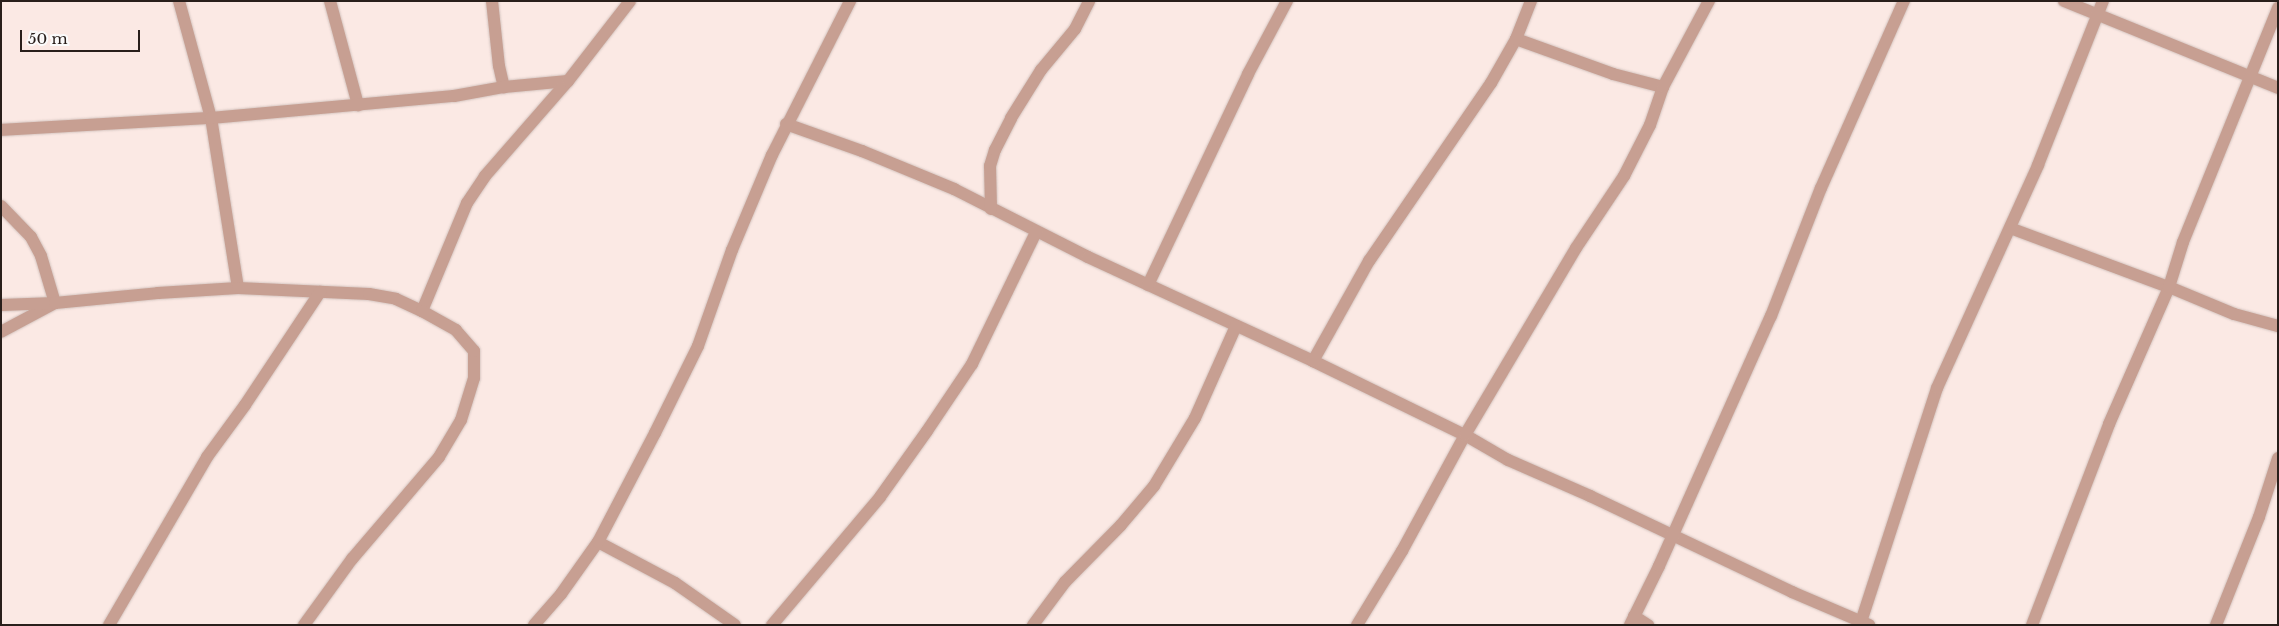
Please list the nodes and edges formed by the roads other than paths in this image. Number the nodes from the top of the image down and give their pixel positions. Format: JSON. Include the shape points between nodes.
{"nodes":[{"id":1,"x":179,"y":1,"type":"edge"},
{"id":2,"x":330,"y":1,"type":"edge"},
{"id":3,"x":492,"y":1,"type":"edge"},
{"id":4,"x":630,"y":1,"type":"edge"},
{"id":5,"x":850,"y":1,"type":"edge"},
{"id":6,"x":1089,"y":1,"type":"edge"},
{"id":7,"x":1286,"y":1,"type":"edge"},
{"id":8,"x":1531,"y":1,"type":"edge"},
{"id":9,"x":1709,"y":1,"type":"edge"},
{"id":10,"x":1904,"y":1,"type":"edge"},
{"id":11,"x":2064,"y":1,"type":"edge"},
{"id":12,"x":2103,"y":1,"type":"edge"},
{"id":13,"x":2278,"y":8,"type":"edge"},
{"id":14,"x":2096,"y":16,"type":"junction"},
{"id":15,"x":1516,"y":39,"type":"junction"},
{"id":16,"x":2249,"y":78,"type":"junction"},
{"id":17,"x":568,"y":81,"type":"junction"},
{"id":18,"x":504,"y":86,"type":"junction"},
{"id":19,"x":1664,"y":87,"type":"junction"},
{"id":20,"x":2278,"y":88,"type":"edge"},
{"id":21,"x":358,"y":105,"type":"junction"},
{"id":22,"x":211,"y":118,"type":"junction"},
{"id":23,"x":786,"y":124,"type":"junction"},
{"id":24,"x":1,"y":130,"type":"edge"},
{"id":25,"x":1,"y":206,"type":"edge"},
{"id":26,"x":991,"y":209,"type":"junction"},
{"id":27,"x":2010,"y":228,"type":"junction"},
{"id":28,"x":1036,"y":232,"type":"junction"},
{"id":29,"x":1148,"y":285,"type":"junction"},
{"id":30,"x":2169,"y":287,"type":"junction"},
{"id":31,"x":238,"y":288,"type":"junction"},
{"id":32,"x":320,"y":292,"type":"junction"},
{"id":33,"x":55,"y":304,"type":"junction"},
{"id":34,"x":1,"y":305,"type":"edge"},
{"id":35,"x":422,"y":311,"type":"junction"},
{"id":36,"x":1236,"y":326,"type":"junction"},
{"id":37,"x":2278,"y":326,"type":"edge"},
{"id":38,"x":1,"y":332,"type":"edge"},
{"id":39,"x":1313,"y":361,"type":"junction"},
{"id":40,"x":1465,"y":435,"type":"junction"},
{"id":41,"x":2278,"y":458,"type":"edge"},
{"id":42,"x":1672,"y":535,"type":"junction"},
{"id":43,"x":598,"y":542,"type":"junction"},
{"id":44,"x":1632,"y":620,"type":"edge"},
{"id":45,"x":1864,"y":624,"type":"edge"},
{"id":46,"x":109,"y":625,"type":"edge"},
{"id":47,"x":304,"y":625,"type":"edge"},
{"id":48,"x":534,"y":625,"type":"edge"},
{"id":49,"x":735,"y":625,"type":"edge"},
{"id":50,"x":772,"y":625,"type":"edge"},
{"id":51,"x":1034,"y":625,"type":"edge"},
{"id":52,"x":1357,"y":625,"type":"edge"},
{"id":53,"x":1648,"y":625,"type":"edge"},
{"id":54,"x":2032,"y":625,"type":"edge"},
{"id":55,"x":2216,"y":625,"type":"edge"}],
"edges":[{"from":1,"to":22,"type":"street"},
{"from":2,"to":21,"type":"street"},
{"from":3,"to":18,"type":"street"},
{"from":4,"to":17,"type":"street"},
{"from":5,"to":23,"type":"street"},
{"from":6,"to":26,"type":"street","via":[[1075,29],[1041,70],[995,150],[990,166]]},
{"from":7,"to":29,"type":"street"},
{"from":8,"to":15,"type":"street"},
{"from":9,"to":19,"type":"street"},
{"from":10,"to":42,"type":"street","via":[[1821,188],[1771,316]]},
{"from":11,"to":14,"type":"street"},
{"from":12,"to":14,"type":"street"},
{"from":13,"to":16,"type":"street"},
{"from":14,"to":16,"type":"street"},
{"from":14,"to":27,"type":"street"},
{"from":15,"to":19,"type":"street","via":[[1613,74]]},
{"from":15,"to":39,"type":"street","via":[[1491,83],[1370,261]]},
{"from":16,"to":20,"type":"street"},
{"from":16,"to":30,"type":"street","via":[[2183,242]]},
{"from":17,"to":18,"type":"street"},
{"from":17,"to":35,"type":"street","via":[[485,176],[467,203]]},
{"from":18,"to":21,"type":"street","via":[[454,96]]},
{"from":19,"to":40,"type":"street","via":[[1650,126],[1624,176],[1576,248]]},
{"from":21,"to":22,"type":"street"},
{"from":22,"to":24,"type":"street"},
{"from":22,"to":31,"type":"street"},
{"from":23,"to":26,"type":"street","via":[[954,189]]},
{"from":23,"to":43,"type":"street","via":[[732,250],[698,346]]},
{"from":25,"to":33,"type":"street","via":[[31,237],[41,256]]},
{"from":26,"to":28,"type":"street"},
{"from":27,"to":30,"type":"street"},
{"from":27,"to":45,"type":"street","via":[[1937,388]]},
{"from":28,"to":29,"type":"street"},
{"from":28,"to":50,"type":"street","via":[[972,364],[927,431],[880,497]]},
{"from":29,"to":36,"type":"street"},
{"from":30,"to":37,"type":"street","via":[[2234,314]]},
{"from":30,"to":54,"type":"street","via":[[2109,424]]},
{"from":31,"to":32,"type":"street"},
{"from":31,"to":33,"type":"street"},
{"from":32,"to":35,"type":"street","via":[[369,294],[396,299]]},
{"from":32,"to":46,"type":"street","via":[[207,456]]},
{"from":33,"to":34,"type":"street"},
{"from":33,"to":38,"type":"street"},
{"from":35,"to":47,"type":"street","via":[[456,330],[474,351],[474,378],[461,420],[439,457],[352,558]]},
{"from":36,"to":39,"type":"street"},
{"from":36,"to":51,"type":"street","via":[[1195,418],[1154,486],[1065,582]]},
{"from":39,"to":40,"type":"street"},
{"from":40,"to":42,"type":"street","via":[[1508,460]]},
{"from":40,"to":52,"type":"street"},
{"from":41,"to":55,"type":"street","via":[[2259,517]]},
{"from":42,"to":44,"type":"street"},
{"from":42,"to":45,"type":"street"},
{"from":43,"to":48,"type":"street","via":[[562,594]]},
{"from":43,"to":49,"type":"street","via":[[675,583]]},
{"from":44,"to":53,"type":"street"}]}
